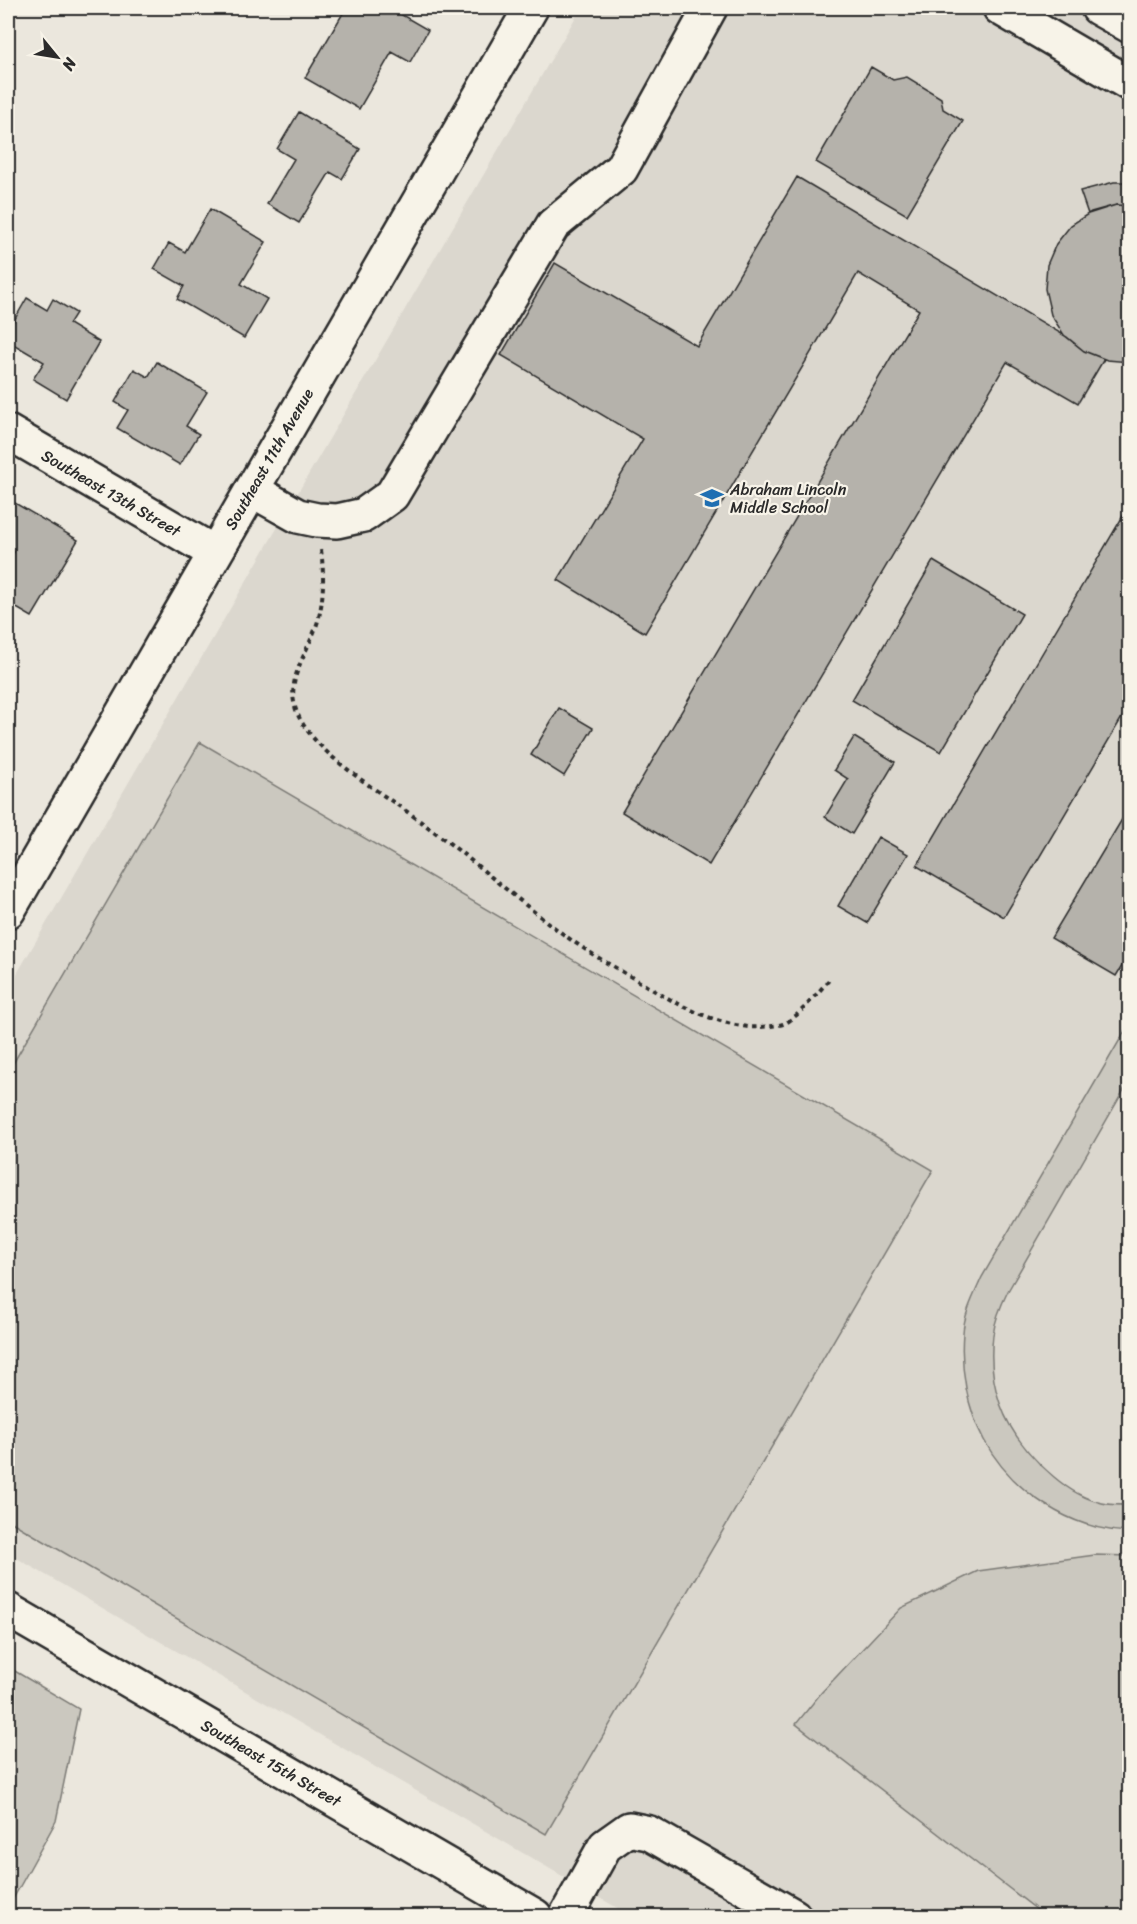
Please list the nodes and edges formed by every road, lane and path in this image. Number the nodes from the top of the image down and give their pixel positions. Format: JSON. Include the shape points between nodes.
{"nodes":[{"id":1,"x":531,"y":8,"type":"edge"},
{"id":2,"x":710,"y":8,"type":"edge"},
{"id":3,"x":1000,"y":8,"type":"edge"},
{"id":4,"x":1098,"y":8,"type":"edge"},
{"id":5,"x":1130,"y":26,"type":"edge"},
{"id":6,"x":1130,"y":84,"type":"edge"},
{"id":7,"x":8,"y":432,"type":"edge"},
{"id":8,"x":252,"y":490,"type":"junction"},
{"id":9,"x":317,"y":519,"type":"junction"},
{"id":10,"x":215,"y":553,"type":"junction"},
{"id":11,"x":8,"y":911,"type":"edge"},
{"id":12,"x":829,"y":980,"type":"dead end"},
{"id":13,"x":8,"y":1610,"type":"edge"},
{"id":14,"x":534,"y":1917,"type":"edge"},
{"id":15,"x":566,"y":1917,"type":"edge"},
{"id":16,"x":794,"y":1917,"type":"edge"}],
"edges":[{"from":1,"to":8,"type":"street","name":"Southeast 11th Avenue"},
{"from":2,"to":9,"type":"street","via":[[621,169],[553,225],[392,495],[364,515]]},
{"from":3,"to":6,"type":"street"},
{"from":4,"to":5,"type":"street"},
{"from":7,"to":10,"type":"street","name":"Southeast 13th Street"},
{"from":8,"to":9,"type":"street","via":[[298,516]]},
{"from":8,"to":10,"type":"street","name":"Southeast 11th Avenue"},
{"from":9,"to":12,"type":"path","via":[[322,598],[318,621],[294,678],[294,702],[302,723],[326,750],[563,934],[677,1003],[712,1019],[749,1028],[784,1024]]},
{"from":10,"to":11,"type":"street","name":"Southeast 11th Avenue"},
{"from":13,"to":14,"type":"street","name":"Southeast 15th Street"},
{"from":15,"to":16,"type":"street","via":[[605,1846],[629,1829],[649,1833]]}]}
